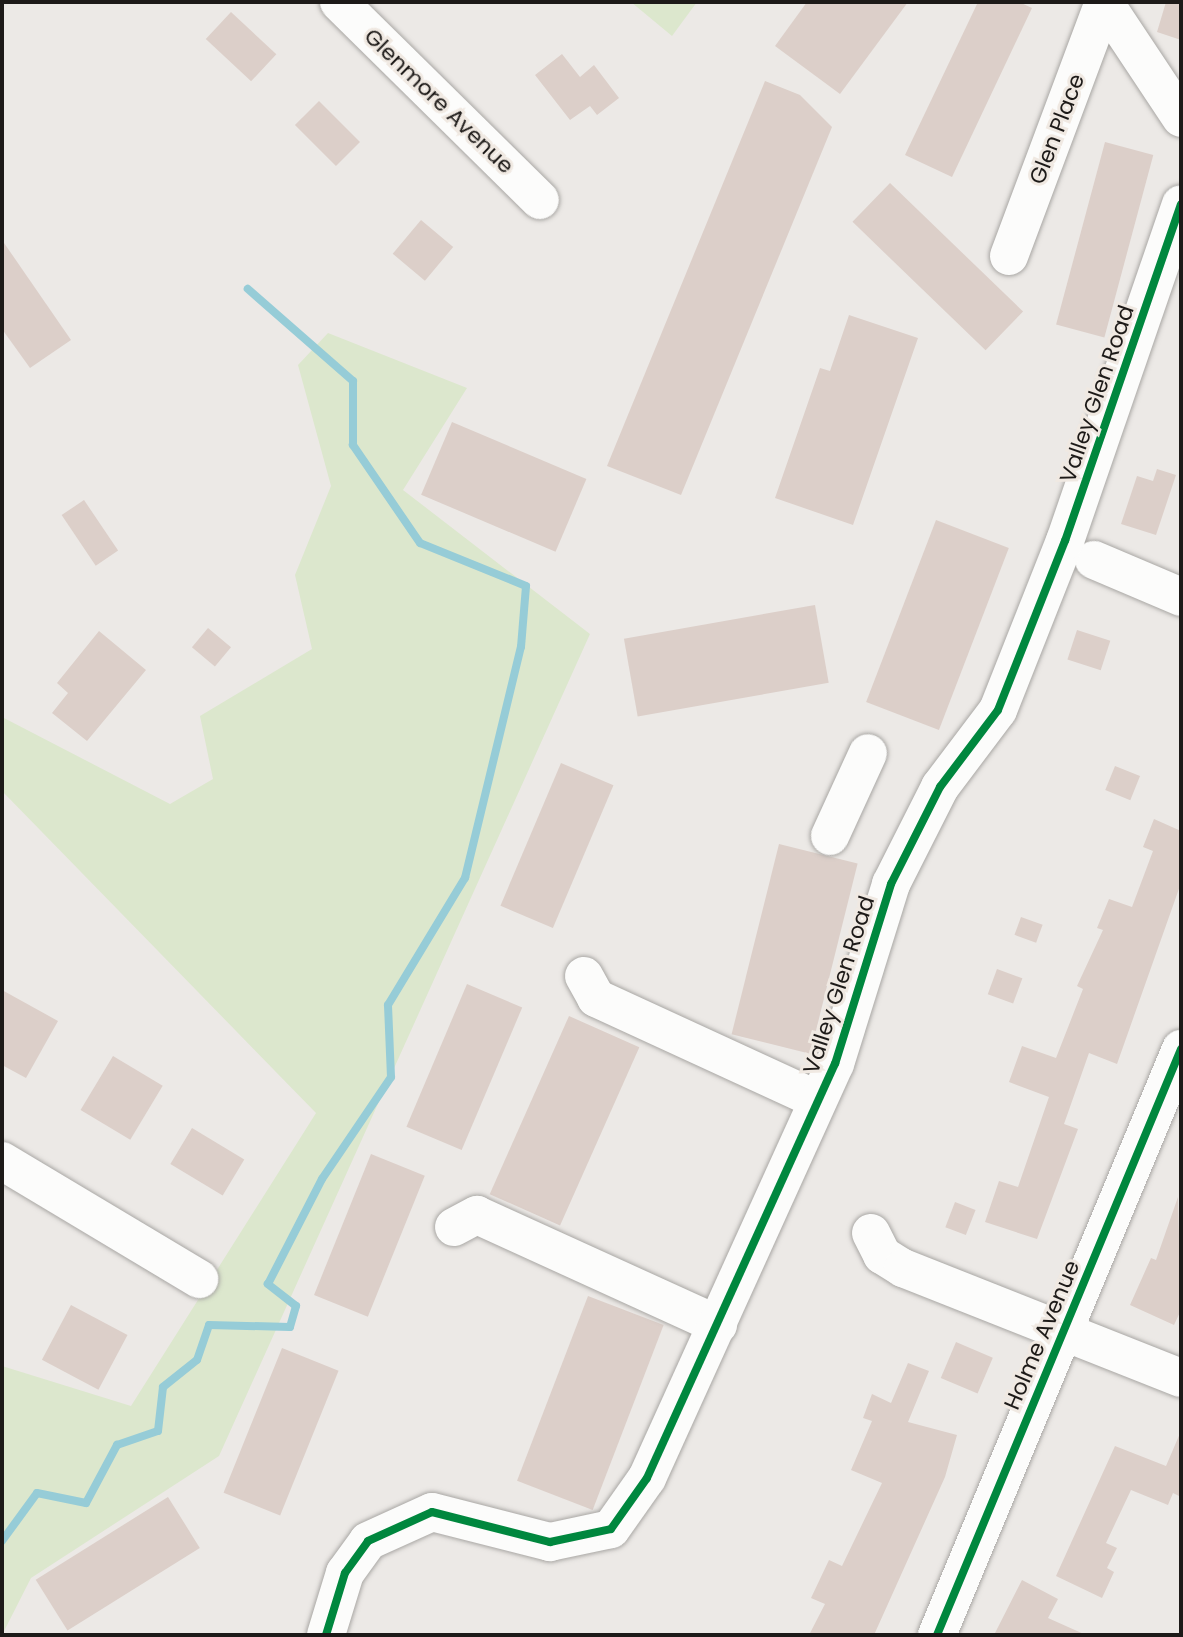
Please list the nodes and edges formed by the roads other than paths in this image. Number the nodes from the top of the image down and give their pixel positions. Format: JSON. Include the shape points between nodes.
{"nodes":[{"id":1,"x":339,"y":2,"type":"edge"},
{"id":2,"x":1104,"y":2,"type":"edge"},
{"id":3,"x":1181,"y":117,"type":"edge"},
{"id":4,"x":540,"y":200,"type":"dead end"},
{"id":5,"x":1181,"y":204,"type":"edge"},
{"id":6,"x":1009,"y":256,"type":"dead end"},
{"id":7,"x":1094,"y":560,"type":"dead end"},
{"id":8,"x":1181,"y":597,"type":"edge"},
{"id":9,"x":868,"y":753,"type":"dead end"},
{"id":10,"x":830,"y":836,"type":"dead end"},
{"id":11,"x":584,"y":976,"type":"dead end"},
{"id":12,"x":1181,"y":1049,"type":"edge"},
{"id":13,"x":818,"y":1100,"type":"junction"},
{"id":14,"x":2,"y":1161,"type":"edge"},
{"id":15,"x":454,"y":1227,"type":"dead end"},
{"id":16,"x":871,"y":1233,"type":"dead end"},
{"id":17,"x":199,"y":1279,"type":"dead end"},
{"id":18,"x":718,"y":1325,"type":"junction"},
{"id":19,"x":1064,"y":1328,"type":"junction"},
{"id":20,"x":1181,"y":1378,"type":"edge"},
{"id":21,"x":326,"y":1635,"type":"edge"},
{"id":22,"x":937,"y":1635,"type":"edge"}],
"edges":[{"from":1,"to":4,"type":"street","name":"Glenmore Avenue"},
{"from":2,"to":3,"type":"street"},
{"from":2,"to":6,"type":"street","name":"Glen Place"},
{"from":5,"to":13,"type":"street","name":"Valley Glen Road","via":[[1065,541],[998,710],[940,787],[891,884],[835,1064]]},
{"from":7,"to":8,"type":"street"},
{"from":9,"to":10,"type":"street"},
{"from":11,"to":13,"type":"street","via":[[596,998]]},
{"from":12,"to":19,"type":"street","name":"Holme Avenue"},
{"from":13,"to":18,"type":"street","name":"Valley Glen Road"},
{"from":14,"to":17,"type":"street"},
{"from":15,"to":18,"type":"street","via":[[477,1215]]},
{"from":16,"to":19,"type":"street","via":[[882,1255],[903,1268]]},
{"from":18,"to":21,"type":"street","name":"Valley Glen Road","via":[[647,1478],[611,1529],[550,1542],[432,1512],[368,1541],[345,1573]]},
{"from":19,"to":20,"type":"street"},
{"from":19,"to":22,"type":"street","name":"Holme Avenue"}]}
